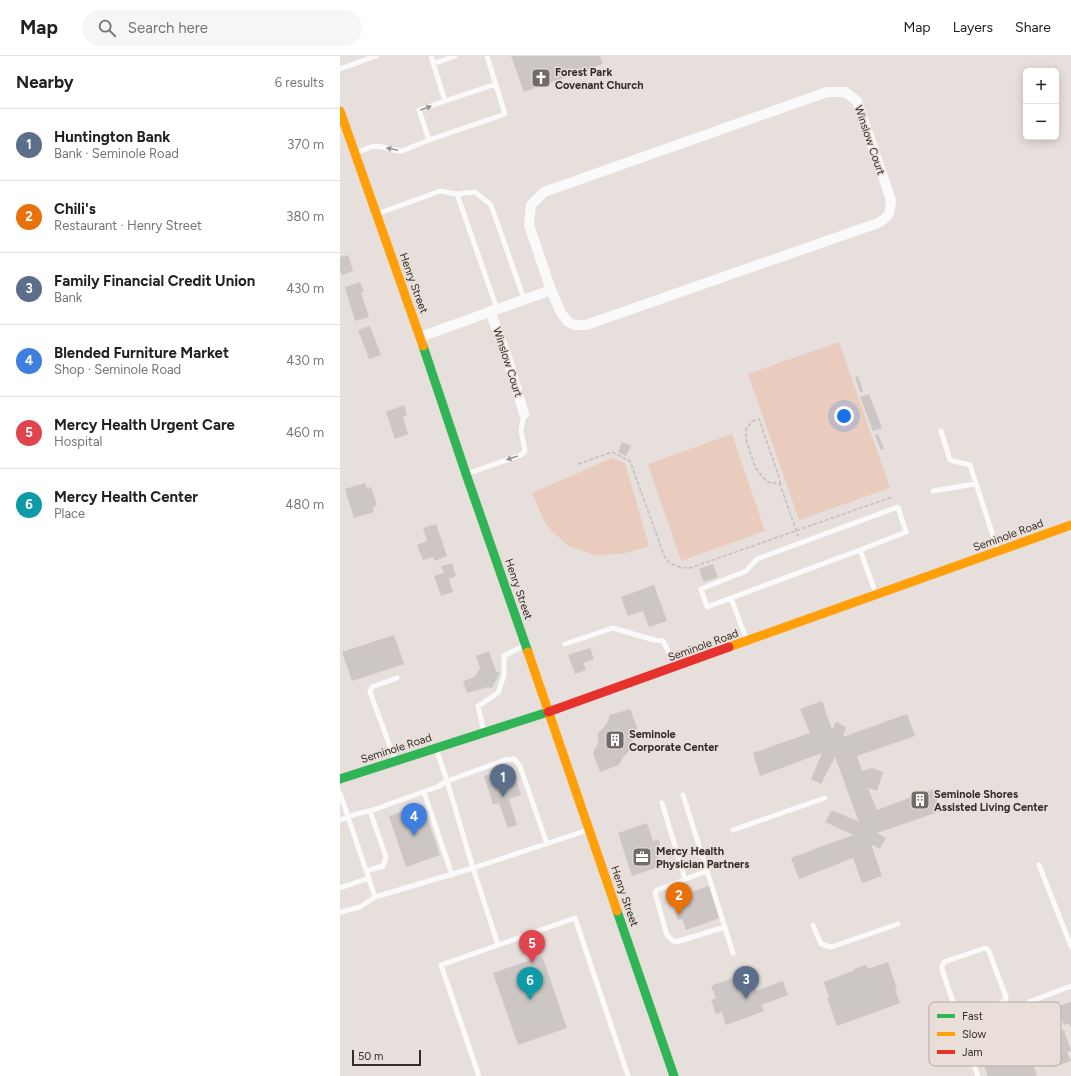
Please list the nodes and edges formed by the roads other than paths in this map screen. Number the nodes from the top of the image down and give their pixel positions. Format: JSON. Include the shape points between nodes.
{"nodes":[{"id":1,"x":376,"y":56,"type":"edge"},
{"id":2,"x":431,"y":56,"type":"edge"},
{"id":3,"x":455,"y":56,"type":"edge"},
{"id":4,"x":487,"y":56,"type":"edge"},
{"id":5,"x":433,"y":64,"type":"junction"},
{"id":6,"x":340,"y":69,"type":"edge"},
{"id":7,"x":496,"y":84,"type":"junction"},
{"id":8,"x":445,"y":101,"type":"junction"},
{"id":9,"x":340,"y":111,"type":"edge"},
{"id":10,"x":429,"y":140,"type":"junction"},
{"id":11,"x":355,"y":154,"type":"junction"},
{"id":12,"x":457,"y":194,"type":"junction"},
{"id":13,"x":376,"y":214,"type":"junction"},
{"id":14,"x":551,"y":290,"type":"junction"},
{"id":15,"x":524,"y":299,"type":"junction"},
{"id":16,"x":494,"y":310,"type":"junction"},
{"id":17,"x":420,"y":337,"type":"junction"},
{"id":18,"x":524,"y":414,"type":"joint"},
{"id":19,"x":941,"y":431,"type":"dead end"},
{"id":20,"x":466,"y":474,"type":"junction"},
{"id":21,"x":975,"y":484,"type":"junction"},
{"id":22,"x":933,"y":491,"type":"dead end"},
{"id":23,"x":1071,"y":525,"type":"edge"},
{"id":24,"x":860,"y":550,"type":"junction"},
{"id":25,"x":998,"y":552,"type":"junction"},
{"id":26,"x":876,"y":595,"type":"junction"},
{"id":27,"x":731,"y":598,"type":"junction"},
{"id":28,"x":747,"y":642,"type":"junction"},
{"id":29,"x":565,"y":644,"type":"dead end"},
{"id":30,"x":526,"y":645,"type":"junction"},
{"id":31,"x":676,"y":667,"type":"junction"},
{"id":32,"x":397,"y":678,"type":"dead end"},
{"id":33,"x":549,"y":712,"type":"junction"},
{"id":34,"x":484,"y":733,"type":"junction"},
{"id":35,"x":436,"y":748,"type":"junction"},
{"id":36,"x":396,"y":761,"type":"junction"},
{"id":37,"x":340,"y":779,"type":"edge"},
{"id":38,"x":447,"y":781,"type":"junction"},
{"id":39,"x":424,"y":792,"type":"junction"},
{"id":40,"x":340,"y":793,"type":"edge"},
{"id":41,"x":684,"y":795,"type":"dead end"},
{"id":42,"x":825,"y":798,"type":"dead end"},
{"id":43,"x":662,"y":803,"type":"dead end"},
{"id":44,"x":370,"y":811,"type":"junction"},
{"id":45,"x":348,"y":817,"type":"junction"},
{"id":46,"x":340,"y":820,"type":"edge"},
{"id":47,"x":589,"y":829,"type":"junction"},
{"id":48,"x":733,"y":830,"type":"dead end"},
{"id":49,"x":547,"y":844,"type":"junction"},
{"id":50,"x":1040,"y":865,"type":"dead end"},
{"id":51,"x":473,"y":868,"type":"junction"},
{"id":52,"x":367,"y":871,"type":"junction"},
{"id":53,"x":707,"y":871,"type":"junction"},
{"id":54,"x":452,"y":875,"type":"junction"},
{"id":55,"x":369,"y":878,"type":"junction"},
{"id":56,"x":686,"y":880,"type":"junction"},
{"id":57,"x":340,"y":888,"type":"edge"},
{"id":58,"x":375,"y":897,"type":"junction"},
{"id":59,"x":340,"y":912,"type":"edge"},
{"id":60,"x":898,"y":924,"type":"dead end"},
{"id":61,"x":813,"y":925,"type":"dead end"},
{"id":62,"x":725,"y":927,"type":"junction"},
{"id":63,"x":498,"y":945,"type":"junction"},
{"id":64,"x":1071,"y":946,"type":"edge"},
{"id":65,"x":733,"y":953,"type":"dead end"},
{"id":66,"x":1071,"y":986,"type":"edge"},
{"id":67,"x":953,"y":1002,"type":"edge"},
{"id":68,"x":1003,"y":1002,"type":"edge"},
{"id":69,"x":1028,"y":1002,"type":"dead end"},
{"id":70,"x":974,"y":1066,"type":"edge"},
{"id":71,"x":479,"y":1076,"type":"edge"},
{"id":72,"x":628,"y":1076,"type":"edge"},
{"id":73,"x":674,"y":1076,"type":"edge"},
{"id":74,"x":978,"y":1076,"type":"edge"}],
"edges":[{"from":1,"to":6,"type":"lane"},
{"from":2,"to":5,"type":"lane"},
{"from":3,"to":5,"type":"lane"},
{"from":4,"to":7,"type":"lane"},
{"from":5,"to":8,"type":"lane"},
{"from":7,"to":8,"type":"lane"},
{"from":7,"to":10,"type":"lane","via":[[505,114]]},
{"from":10,"to":8,"type":"lane","one_way":true,"via":[[419,110]]},
{"from":9,"to":11,"type":"street","name":"Henry Street"},
{"from":10,"to":11,"type":"lane","one_way":true,"via":[[402,151],[372,146]]},
{"from":11,"to":13,"type":"street","name":"Henry Street"},
{"from":12,"to":13,"type":"lane","via":[[440,192]]},
{"from":12,"to":15,"type":"lane","via":[[475,192],[491,205]]},
{"from":12,"to":16,"type":"lane"},
{"from":13,"to":17,"type":"street","name":"Henry Street"},
{"from":14,"to":14,"type":"street","name":"Winslow Court","via":[[568,322],[586,325],[887,218],[891,200],[857,101],[844,92],[827,92],[544,192],[531,205],[529,225]]},
{"from":14,"to":15,"type":"street"},
{"from":15,"to":16,"type":"street"},
{"from":16,"to":17,"type":"street"},
{"from":16,"to":18,"type":"street","name":"Winslow Court"},
{"from":17,"to":20,"type":"street","name":"Henry Street"},
{"from":18,"to":20,"type":"lane","one_way":true,"via":[[520,430],[525,451],[521,455]]},
{"from":19,"to":21,"type":"lane","via":[[950,460],[970,465]]},
{"from":20,"to":30,"type":"street","name":"Henry Street"},
{"from":21,"to":22,"type":"lane"},
{"from":21,"to":25,"type":"lane"},
{"from":23,"to":25,"type":"street","name":"Seminole Road"},
{"from":24,"to":26,"type":"lane"},
{"from":24,"to":27,"type":"lane"},
{"from":24,"to":27,"type":"lane","via":[[906,532],[898,507],[757,559],[746,571],[701,589],[706,607]]},
{"from":25,"to":26,"type":"street","name":"Seminole Road"},
{"from":26,"to":28,"type":"street","name":"Seminole Road"},
{"from":27,"to":28,"type":"lane"},
{"from":28,"to":31,"type":"street","name":"Seminole Road"},
{"from":29,"to":31,"type":"lane","via":[[613,628],[663,641]]},
{"from":30,"to":33,"type":"street","name":"Henry Street"},
{"from":30,"to":34,"type":"lane","via":[[504,656],[504,676],[498,693],[478,706]]},
{"from":31,"to":33,"type":"street","name":"Seminole Road"},
{"from":32,"to":36,"type":"lane","via":[[372,687],[370,692]]},
{"from":33,"to":34,"type":"street","name":"Seminole Road"},
{"from":33,"to":47,"type":"street","name":"Henry Street"},
{"from":34,"to":35,"type":"street","name":"Seminole Road"},
{"from":35,"to":36,"type":"street","name":"Seminole Road"},
{"from":35,"to":38,"type":"lane"},
{"from":36,"to":37,"type":"street","name":"Seminole Road"},
{"from":38,"to":39,"type":"lane"},
{"from":38,"to":49,"type":"lane","via":[[514,759],[520,766]]},
{"from":38,"to":51,"type":"lane"},
{"from":39,"to":44,"type":"lane"},
{"from":39,"to":54,"type":"lane"},
{"from":40,"to":45,"type":"lane"},
{"from":41,"to":53,"type":"lane"},
{"from":42,"to":48,"type":"lane"},
{"from":43,"to":56,"type":"lane"},
{"from":44,"to":45,"type":"lane"},
{"from":44,"to":52,"type":"lane","via":[[386,857],[383,866]]},
{"from":45,"to":46,"type":"lane"},
{"from":45,"to":52,"type":"lane"},
{"from":47,"to":49,"type":"lane"},
{"from":47,"to":73,"type":"street","name":"Henry Street"},
{"from":49,"to":51,"type":"lane"},
{"from":50,"to":64,"type":"lane"},
{"from":51,"to":54,"type":"lane"},
{"from":51,"to":63,"type":"lane"},
{"from":52,"to":55,"type":"lane"},
{"from":53,"to":56,"type":"lane"},
{"from":53,"to":62,"type":"lane"},
{"from":54,"to":58,"type":"lane"},
{"from":55,"to":57,"type":"lane"},
{"from":55,"to":58,"type":"lane"},
{"from":56,"to":62,"type":"lane","via":[[654,893],[667,935],[676,942]]},
{"from":58,"to":59,"type":"lane","via":[[360,907]]},
{"from":60,"to":61,"type":"lane","via":[[831,947],[821,944]]},
{"from":62,"to":65,"type":"lane"},
{"from":63,"to":71,"type":"lane","via":[[440,965]]},
{"from":63,"to":72,"type":"lane","via":[[575,918]]},
{"from":66,"to":69,"type":"lane"},
{"from":67,"to":68,"type":"lane","via":[[942,964],[986,948],[989,950],[1006,999]]},
{"from":70,"to":74,"type":"lane"}]}
